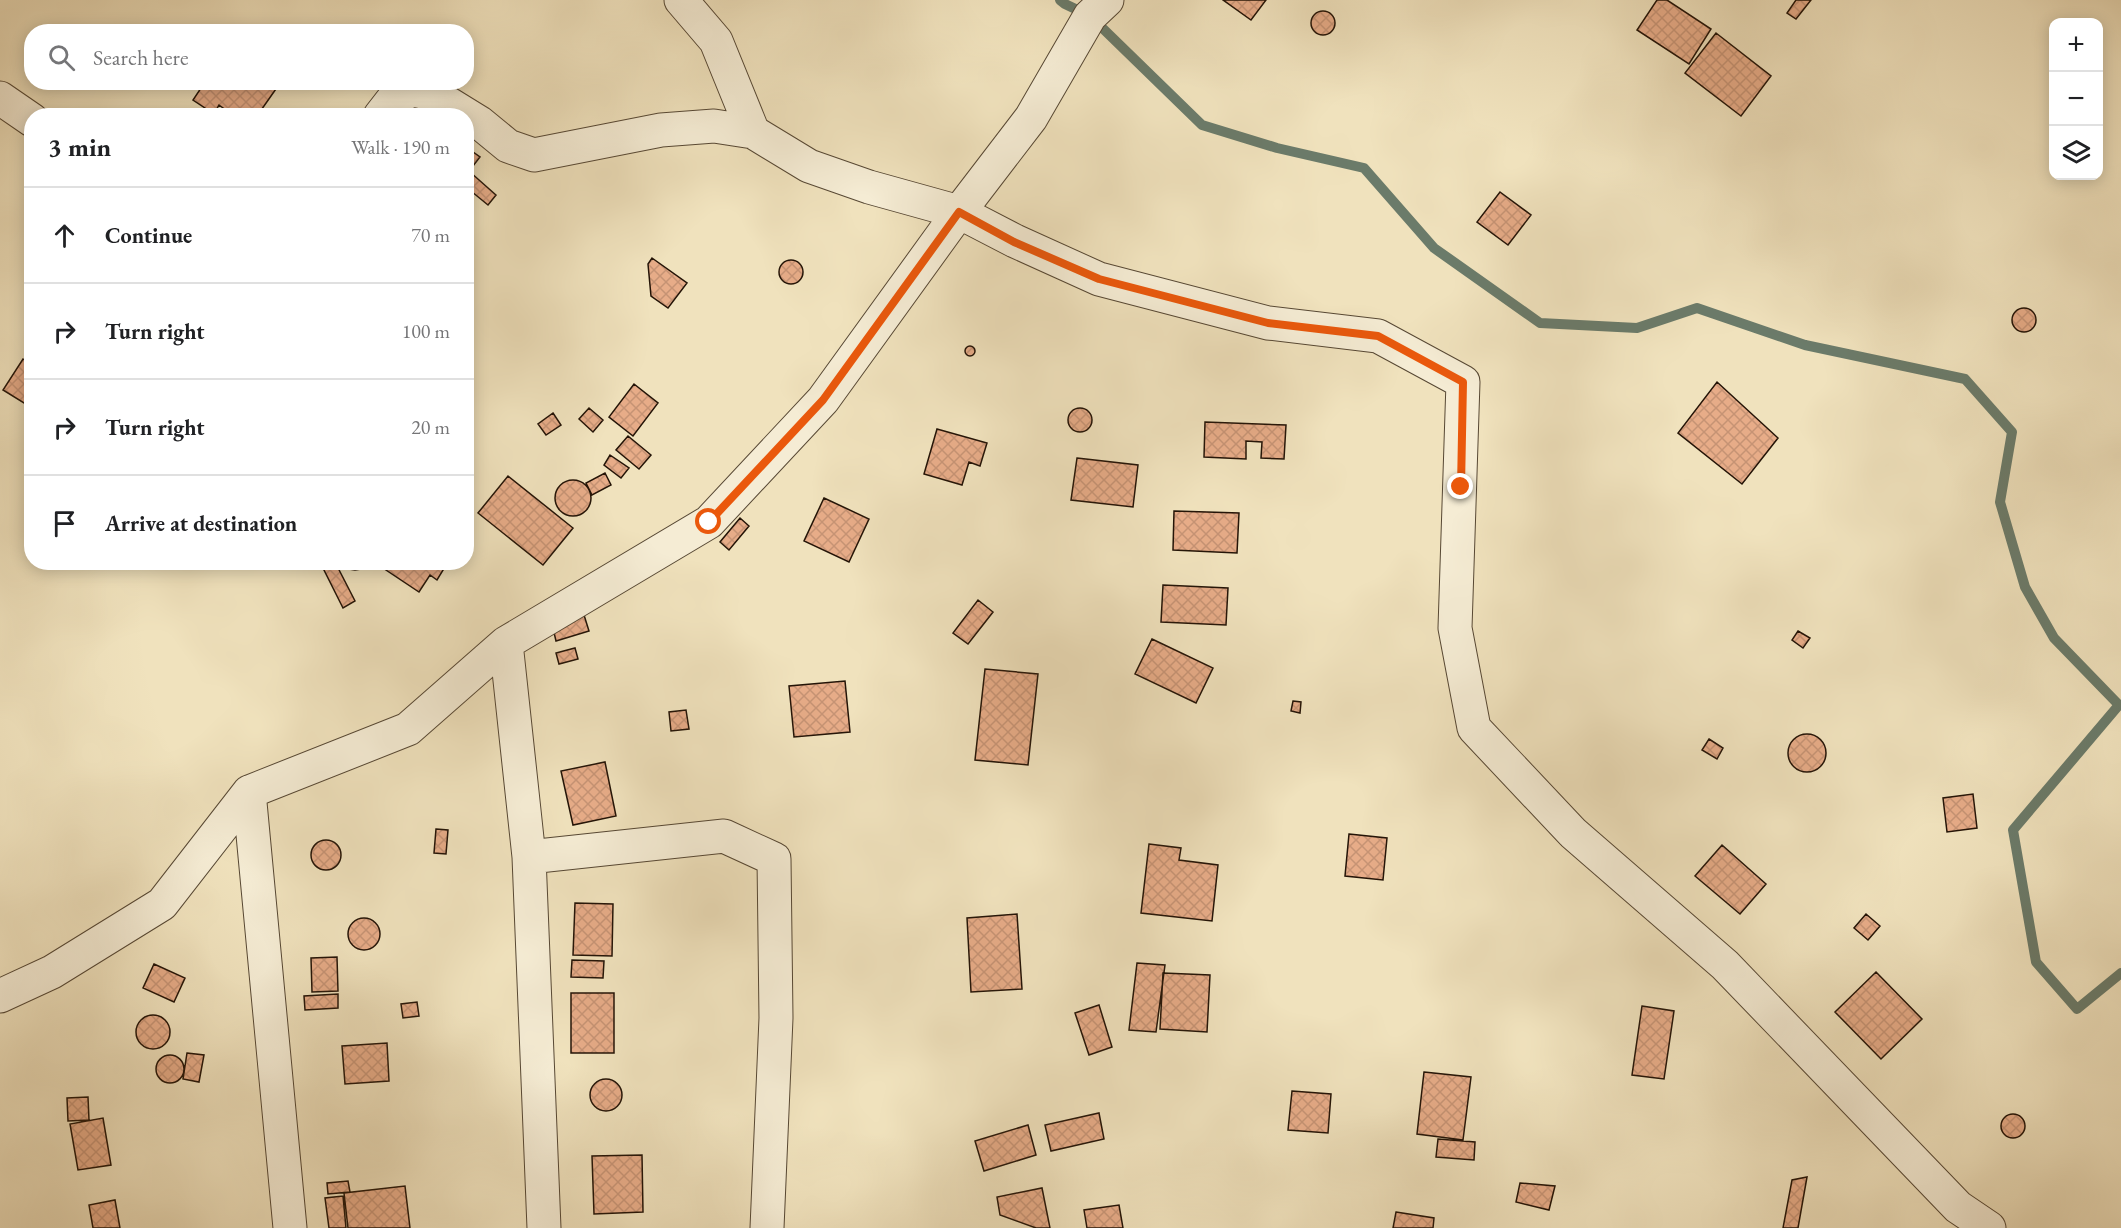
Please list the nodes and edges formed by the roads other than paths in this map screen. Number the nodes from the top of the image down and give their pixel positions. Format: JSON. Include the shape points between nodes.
{"nodes":[{"id":1,"x":681,"y":0,"type":"edge"},
{"id":2,"x":1107,"y":0,"type":"edge"},
{"id":3,"x":413,"y":90,"type":"edge"},
{"id":4,"x":413,"y":90,"type":"edge"},
{"id":5,"x":0,"y":98,"type":"edge"},
{"id":6,"x":386,"y":108,"type":"edge"},
{"id":7,"x":456,"y":108,"type":"edge"},
{"id":8,"x":24,"y":114,"type":"edge"},
{"id":9,"x":474,"y":119,"type":"edge"},
{"id":10,"x":753,"y":132,"type":"junction"},
{"id":11,"x":959,"y":212,"type":"junction"},
{"id":12,"x":506,"y":643,"type":"junction"},
{"id":13,"x":249,"y":792,"type":"junction"},
{"id":14,"x":530,"y":857,"type":"junction"},
{"id":15,"x":0,"y":996,"type":"edge"},
{"id":16,"x":290,"y":1228,"type":"edge"},
{"id":17,"x":544,"y":1228,"type":"edge"},
{"id":18,"x":767,"y":1228,"type":"edge"},
{"id":19,"x":1989,"y":1228,"type":"edge"}],
"edges":[{"from":1,"to":10,"type":"street","via":[[716,41]]},
{"from":2,"to":11,"type":"street","via":[[1090,16],[1031,118]]},
{"from":3,"to":7,"type":"street","via":[[433,94]]},
{"from":4,"to":6,"type":"street","via":[[394,98]]},
{"from":5,"to":8,"type":"street"},
{"from":9,"to":10,"type":"street","via":[[508,146],[534,155],[661,130],[714,126]]},
{"from":10,"to":11,"type":"street","via":[[809,166]]},
{"from":11,"to":12,"type":"street","via":[[823,400],[709,522]]},
{"from":11,"to":19,"type":"street","via":[[1014,242],[1099,279],[1268,323],[1378,336],[1463,382],[1455,628],[1474,728],[1573,833],[1725,965],[1958,1207]]},
{"from":12,"to":13,"type":"street","via":[[408,729]]},
{"from":12,"to":14,"type":"street"},
{"from":13,"to":15,"type":"street","via":[[162,904],[52,972]]},
{"from":13,"to":16,"type":"street"},
{"from":14,"to":17,"type":"street"},
{"from":14,"to":18,"type":"street","via":[[724,836],[774,859],[776,1018]]}]}
